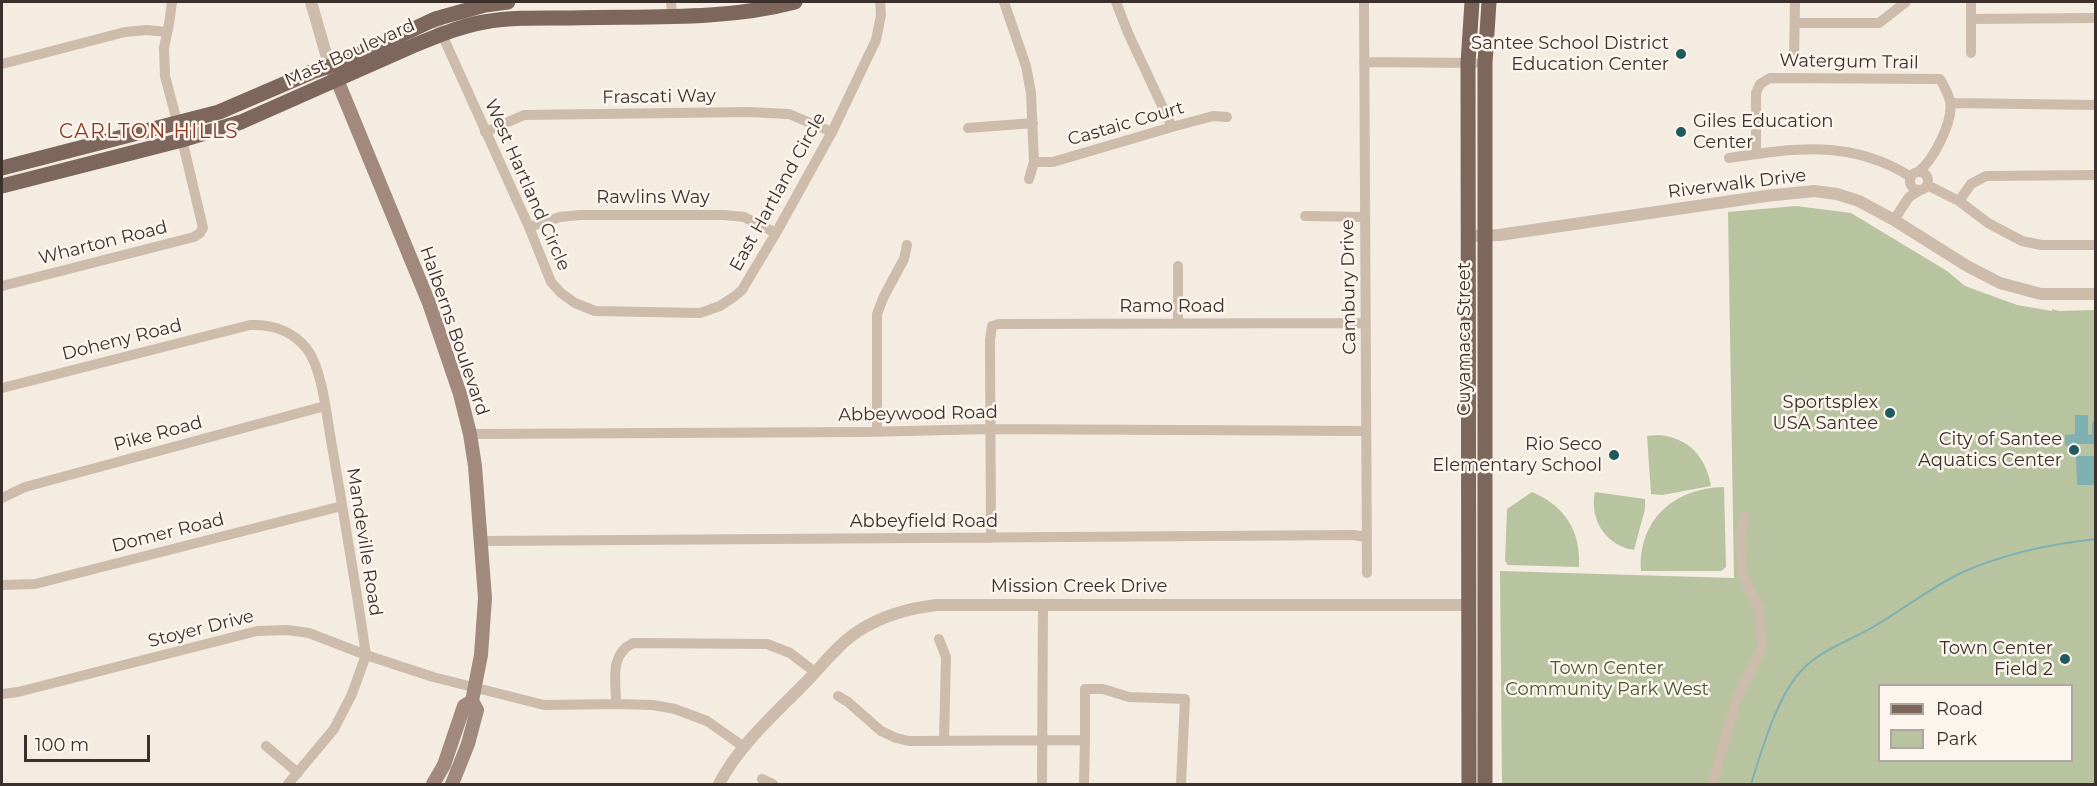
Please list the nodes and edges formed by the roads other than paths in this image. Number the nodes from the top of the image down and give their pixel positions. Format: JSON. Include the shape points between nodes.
{"nodes":[{"id":1,"x":172,"y":2,"type":"edge"},
{"id":2,"x":311,"y":2,"type":"edge"},
{"id":3,"x":508,"y":2,"type":"edge"},
{"id":4,"x":795,"y":2,"type":"edge"},
{"id":5,"x":880,"y":2,"type":"edge"},
{"id":6,"x":1004,"y":2,"type":"edge"},
{"id":7,"x":1116,"y":2,"type":"edge"},
{"id":8,"x":1365,"y":2,"type":"edge"},
{"id":9,"x":1472,"y":2,"type":"edge"},
{"id":10,"x":1490,"y":2,"type":"edge"},
{"id":11,"x":1795,"y":2,"type":"edge"},
{"id":12,"x":1906,"y":2,"type":"edge"},
{"id":13,"x":1971,"y":2,"type":"edge"},
{"id":14,"x":671,"y":9,"type":"edge"},
{"id":15,"x":2096,"y":18,"type":"edge"},
{"id":16,"x":435,"y":19,"type":"junction"},
{"id":17,"x":1971,"y":19,"type":"junction"},
{"id":18,"x":1795,"y":23,"type":"junction"},
{"id":19,"x":167,"y":32,"type":"junction"},
{"id":20,"x":442,"y":34,"type":"junction"},
{"id":21,"x":1971,"y":53,"type":"dead end"},
{"id":22,"x":1365,"y":62,"type":"junction"},
{"id":23,"x":1794,"y":62,"type":"dead end"},
{"id":24,"x":1468,"y":63,"type":"junction"},
{"id":25,"x":1485,"y":63,"type":"junction"},
{"id":26,"x":2,"y":64,"type":"edge"},
{"id":27,"x":331,"y":65,"type":"junction"},
{"id":28,"x":338,"y":80,"type":"junction"},
{"id":29,"x":1951,"y":103,"type":"junction"},
{"id":30,"x":2096,"y":105,"type":"edge"},
{"id":31,"x":1227,"y":117,"type":"dead end"},
{"id":32,"x":177,"y":123,"type":"junction"},
{"id":33,"x":1033,"y":123,"type":"junction"},
{"id":34,"x":1173,"y":127,"type":"junction"},
{"id":35,"x":968,"y":128,"type":"dead end"},
{"id":36,"x":485,"y":132,"type":"junction"},
{"id":37,"x":832,"y":132,"type":"junction"},
{"id":38,"x":182,"y":140,"type":"junction"},
{"id":39,"x":1756,"y":154,"type":"junction"},
{"id":40,"x":1729,"y":158,"type":"dead end"},
{"id":41,"x":1034,"y":162,"type":"junction"},
{"id":42,"x":2,"y":168,"type":"edge"},
{"id":43,"x":2096,"y":175,"type":"edge"},
{"id":44,"x":1029,"y":179,"type":"dead end"},
{"id":45,"x":1920,"y":179,"type":"junction"},
{"id":46,"x":2,"y":186,"type":"edge"},
{"id":47,"x":1959,"y":201,"type":"junction"},
{"id":48,"x":1305,"y":216,"type":"dead end"},
{"id":49,"x":1365,"y":217,"type":"junction"},
{"id":50,"x":1894,"y":220,"type":"junction"},
{"id":51,"x":529,"y":227,"type":"junction"},
{"id":52,"x":776,"y":233,"type":"junction"},
{"id":53,"x":1468,"y":236,"type":"junction"},
{"id":54,"x":1485,"y":236,"type":"junction"},
{"id":55,"x":907,"y":245,"type":"dead end"},
{"id":56,"x":2096,"y":246,"type":"edge"},
{"id":57,"x":1178,"y":266,"type":"dead end"},
{"id":58,"x":2,"y":286,"type":"edge"},
{"id":59,"x":2096,"y":294,"type":"edge"},
{"id":60,"x":633,"y":312,"type":"joint"},
{"id":61,"x":1366,"y":322,"type":"junction"},
{"id":62,"x":1178,"y":324,"type":"junction"},
{"id":63,"x":250,"y":325,"type":"joint"},
{"id":64,"x":2,"y":388,"type":"edge"},
{"id":65,"x":325,"y":406,"type":"junction"},
{"id":66,"x":989,"y":429,"type":"junction"},
{"id":67,"x":1366,"y":431,"type":"junction"},
{"id":68,"x":876,"y":432,"type":"junction"},
{"id":69,"x":470,"y":434,"type":"junction"},
{"id":70,"x":1469,"y":490,"type":"junction"},
{"id":71,"x":1486,"y":491,"type":"junction"},
{"id":72,"x":2,"y":498,"type":"edge"},
{"id":73,"x":342,"y":506,"type":"junction"},
{"id":74,"x":1745,"y":516,"type":"dead end"},
{"id":75,"x":1365,"y":537,"type":"junction"},
{"id":76,"x":991,"y":538,"type":"junction"},
{"id":77,"x":482,"y":541,"type":"junction"},
{"id":78,"x":1367,"y":573,"type":"dead end"},
{"id":79,"x":2,"y":585,"type":"edge"},
{"id":80,"x":1043,"y":605,"type":"junction"},
{"id":81,"x":1467,"y":605,"type":"junction"},
{"id":82,"x":939,"y":639,"type":"dead end"},
{"id":83,"x":366,"y":655,"type":"junction"},
{"id":84,"x":815,"y":672,"type":"junction"},
{"id":85,"x":2,"y":693,"type":"edge"},
{"id":86,"x":474,"y":695,"type":"junction"},
{"id":87,"x":838,"y":696,"type":"dead end"},
{"id":88,"x":616,"y":704,"type":"junction"},
{"id":89,"x":1042,"y":740,"type":"junction"},
{"id":90,"x":1085,"y":740,"type":"junction"},
{"id":91,"x":944,"y":741,"type":"junction"},
{"id":92,"x":266,"y":746,"type":"dead end"},
{"id":93,"x":744,"y":747,"type":"junction"},
{"id":94,"x":298,"y":773,"type":"junction"},
{"id":95,"x":762,"y":779,"type":"dead end"},
{"id":96,"x":288,"y":784,"type":"edge"},
{"id":97,"x":433,"y":784,"type":"edge"},
{"id":98,"x":452,"y":784,"type":"edge"},
{"id":99,"x":719,"y":784,"type":"edge"},
{"id":100,"x":773,"y":784,"type":"edge"},
{"id":101,"x":1042,"y":784,"type":"edge"},
{"id":102,"x":1084,"y":784,"type":"edge"},
{"id":103,"x":1181,"y":784,"type":"edge"},
{"id":104,"x":1469,"y":784,"type":"edge"},
{"id":105,"x":1485,"y":784,"type":"edge"},
{"id":106,"x":1712,"y":784,"type":"edge"}],
"edges":[{"from":1,"to":19,"type":"street"},
{"from":2,"to":27,"type":"street","name":"Halberns Boulevard"},
{"from":3,"to":16,"type":"main road","name":"Mast Boulevard"},
{"from":4,"to":14,"type":"main road","name":"Mast Boulevard","via":[[764,9]]},
{"from":5,"to":37,"type":"street","name":"East Hartland Circle","via":[[876,40]]},
{"from":6,"to":33,"type":"street","via":[[1026,66]]},
{"from":7,"to":34,"type":"street"},
{"from":8,"to":22,"type":"street","name":"Cambury Drive"},
{"from":9,"to":24,"type":"main road","name":"Cuyamaca Street"},
{"from":10,"to":25,"type":"main road","name":"Cuyamaca Street"},
{"from":11,"to":18,"type":"street"},
{"from":12,"to":18,"type":"street","via":[[1879,23]]},
{"from":13,"to":17,"type":"street"},
{"from":14,"to":20,"type":"main road","name":"Mast Boulevard","via":[[520,18],[484,22]]},
{"from":15,"to":17,"type":"street"},
{"from":16,"to":20,"type":"street","name":"West Hartland Circle"},
{"from":16,"to":27,"type":"main road","name":"Mast Boulevard"},
{"from":17,"to":21,"type":"street"},
{"from":18,"to":23,"type":"street"},
{"from":19,"to":26,"type":"street","via":[[125,33]]},
{"from":19,"to":32,"type":"street","via":[[164,66]]},
{"from":20,"to":28,"type":"main road","name":"Mast Boulevard"},
{"from":20,"to":36,"type":"street","name":"West Hartland Circle"},
{"from":22,"to":24,"type":"street"},
{"from":22,"to":49,"type":"street","name":"Cambury Drive"},
{"from":24,"to":25,"type":"street"},
{"from":24,"to":53,"type":"main road","name":"Cuyamaca Street"},
{"from":25,"to":54,"type":"main road","name":"Cuyamaca Street"},
{"from":27,"to":28,"type":"main road","name":"Halberns Boulevard"},
{"from":27,"to":32,"type":"main road","name":"Mast Boulevard","via":[[219,112]]},
{"from":28,"to":38,"type":"main road","name":"Mast Boulevard","via":[[241,122]]},
{"from":28,"to":69,"type":"main road","name":"Halberns Boulevard","via":[[429,303]]},
{"from":29,"to":30,"type":"street"},
{"from":29,"to":39,"type":"street","name":"Watergum Trail","via":[[1940,80],[1770,78],[1760,84],[1756,93]]},
{"from":29,"to":45,"type":"street","via":[[1947,127]]},
{"from":31,"to":34,"type":"street","name":"Castaic Court","via":[[1213,116]]},
{"from":32,"to":38,"type":"street"},
{"from":32,"to":42,"type":"main road","name":"Mast Boulevard"},
{"from":33,"to":35,"type":"street"},
{"from":33,"to":41,"type":"street"},
{"from":34,"to":41,"type":"street","name":"Castaic Court","via":[[1053,162]]},
{"from":36,"to":37,"type":"street","name":"Frascati Way","via":[[524,115],[748,112],[789,114]]},
{"from":36,"to":51,"type":"street","name":"West Hartland Circle"},
{"from":37,"to":52,"type":"street","name":"East Hartland Circle"},
{"from":38,"to":46,"type":"main road","name":"Mast Boulevard"},
{"from":38,"to":58,"type":"street","name":"Wharton Road","via":[[203,228],[200,233]]},
{"from":39,"to":40,"type":"street"},
{"from":39,"to":45,"type":"street","via":[[1817,148],[1850,151]]},
{"from":41,"to":44,"type":"street"},
{"from":43,"to":47,"type":"street","via":[[1986,176],[1971,184]]},
{"from":45,"to":47,"type":"street"},
{"from":45,"to":50,"type":"street"},
{"from":47,"to":56,"type":"street","via":[[1988,223],[2022,241]]},
{"from":48,"to":49,"type":"street"},
{"from":49,"to":61,"type":"street","name":"Cambury Drive"},
{"from":50,"to":54,"type":"street","name":"Riverwalk Drive","via":[[1859,201],[1814,191]]},
{"from":50,"to":59,"type":"street","name":"Riverwalk Drive","via":[[2000,284],[2041,294]]},
{"from":51,"to":52,"type":"street","name":"Rawlins Way","via":[[580,215],[724,215],[744,217]]},
{"from":51,"to":60,"type":"street","name":"West Hartland Circle","via":[[551,282],[561,293],[596,311]]},
{"from":52,"to":60,"type":"street","name":"East Hartland Circle","via":[[742,290],[720,306],[700,313]]},
{"from":53,"to":54,"type":"street","name":"Riverwalk Drive"},
{"from":53,"to":70,"type":"main road","name":"Cuyamaca Street"},
{"from":54,"to":71,"type":"main road","name":"Cuyamaca Street"},
{"from":55,"to":68,"type":"street","via":[[877,314]]},
{"from":57,"to":62,"type":"street"},
{"from":61,"to":62,"type":"street","name":"Ramo Road"},
{"from":61,"to":67,"type":"street","name":"Cambury Drive"},
{"from":62,"to":66,"type":"street","name":"Ramo Road","via":[[992,326]]},
{"from":63,"to":64,"type":"street","name":"Doheny Road"},
{"from":63,"to":65,"type":"street","name":"Mandeville Road","via":[[279,329],[301,343],[315,365]]},
{"from":65,"to":72,"type":"street","name":"Pike Road","via":[[25,487]]},
{"from":65,"to":73,"type":"street","name":"Mandeville Road"},
{"from":66,"to":67,"type":"street","name":"Abbeywood Road"},
{"from":66,"to":68,"type":"street","name":"Abbeywood Road"},
{"from":66,"to":76,"type":"street"},
{"from":67,"to":75,"type":"street","name":"Cambury Drive"},
{"from":68,"to":69,"type":"street","name":"Abbeywood Road"},
{"from":69,"to":77,"type":"main road","name":"Halberns Boulevard"},
{"from":70,"to":71,"type":"main road"},
{"from":70,"to":81,"type":"main road","name":"Cuyamaca Street"},
{"from":71,"to":105,"type":"main road","name":"Cuyamaca Street"},
{"from":73,"to":79,"type":"street","name":"Domer Road","via":[[35,584]]},
{"from":73,"to":83,"type":"street","name":"Mandeville Road"},
{"from":74,"to":106,"type":"street","via":[[1740,537],[1743,576],[1759,608],[1762,647],[1736,701]]},
{"from":75,"to":76,"type":"street","name":"Abbeyfield Road"},
{"from":75,"to":78,"type":"street","name":"Cambury Drive"},
{"from":76,"to":77,"type":"street","name":"Abbeyfield Road"},
{"from":77,"to":86,"type":"main road","name":"Halberns Boulevard","via":[[485,611]]},
{"from":80,"to":81,"type":"street","name":"Mission Creek Drive"},
{"from":80,"to":84,"type":"street","name":"Mission Creek Drive","via":[[937,605],[897,613],[847,640]]},
{"from":80,"to":89,"type":"street"},
{"from":81,"to":104,"type":"main road","name":"Cuyamaca Street"},
{"from":82,"to":91,"type":"street","via":[[945,657]]},
{"from":83,"to":85,"type":"street","name":"Stoyer Drive","via":[[309,633],[267,630]]},
{"from":83,"to":86,"type":"street","name":"Stoyer Drive"},
{"from":83,"to":94,"type":"street","name":"Mandeville Road","via":[[334,729]]},
{"from":84,"to":88,"type":"street","via":[[790,653],[767,644],[633,643],[616,657]]},
{"from":84,"to":93,"type":"street","name":"Mission Creek Drive"},
{"from":86,"to":88,"type":"street","name":"Stoyer Drive","via":[[544,705]]},
{"from":86,"to":97,"type":"main road","via":[[464,706],[444,765]]},
{"from":86,"to":98,"type":"main road","via":[[477,710]]},
{"from":87,"to":91,"type":"street","via":[[881,731],[896,738]]},
{"from":88,"to":93,"type":"street","name":"Stoyer Drive","via":[[653,705],[686,712],[717,727]]},
{"from":89,"to":90,"type":"street"},
{"from":89,"to":91,"type":"street"},
{"from":89,"to":101,"type":"street"},
{"from":90,"to":102,"type":"street"},
{"from":90,"to":103,"type":"street","via":[[1085,689],[1103,689],[1129,697],[1185,699]]},
{"from":92,"to":94,"type":"street"},
{"from":93,"to":99,"type":"street","name":"Mission Creek Drive"},
{"from":94,"to":96,"type":"street","name":"Mandeville Road"},
{"from":95,"to":100,"type":"street"}]}
